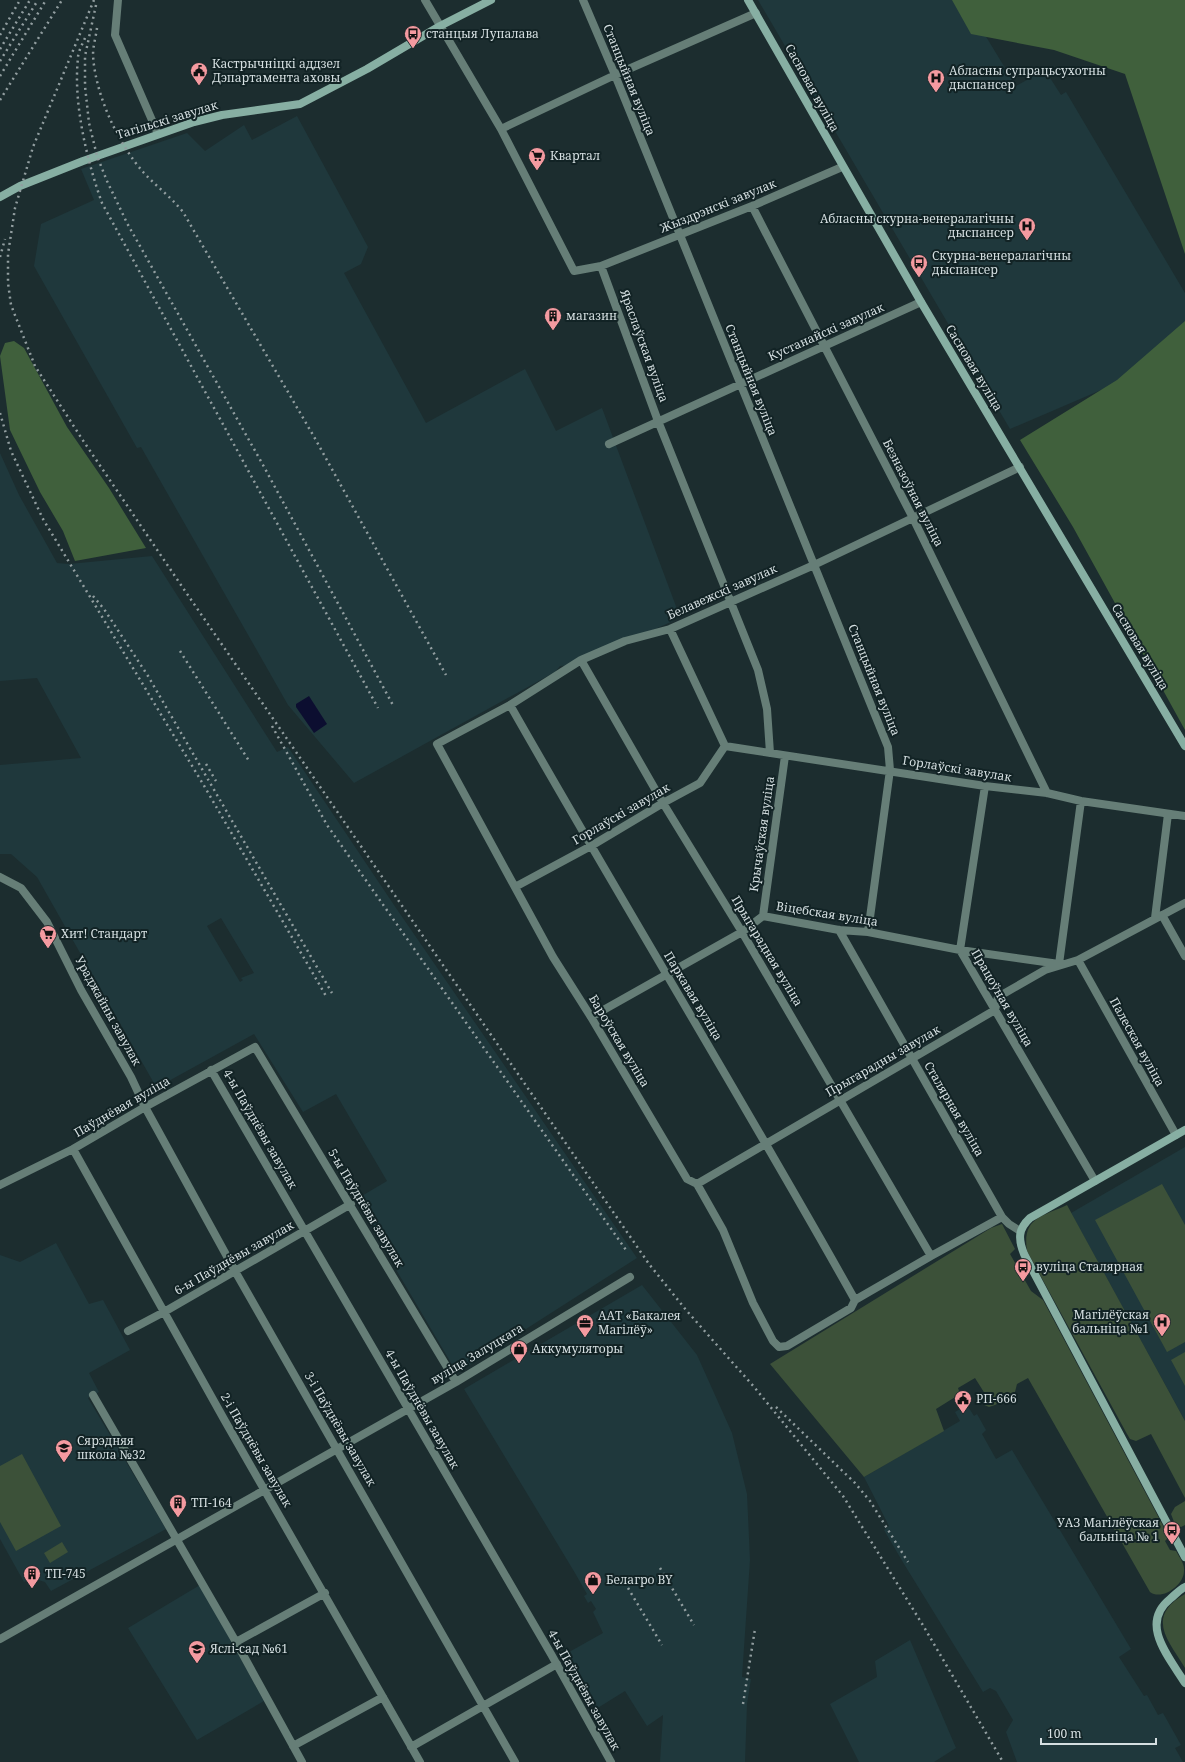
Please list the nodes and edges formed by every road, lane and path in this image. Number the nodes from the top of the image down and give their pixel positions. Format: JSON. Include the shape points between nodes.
{"nodes":[{"id":1,"x":118,"y":0,"type":"edge"},
{"id":2,"x":425,"y":0,"type":"edge"},
{"id":3,"x":491,"y":0,"type":"edge"},
{"id":4,"x":583,"y":0,"type":"edge"},
{"id":5,"x":748,"y":0,"type":"edge"},
{"id":6,"x":756,"y":14,"type":"junction"},
{"id":7,"x":440,"y":26,"type":"junction"},
{"id":8,"x":615,"y":75,"type":"junction"},
{"id":9,"x":501,"y":129,"type":"junction"},
{"id":10,"x":158,"y":134,"type":"junction"},
{"id":11,"x":842,"y":166,"type":"junction"},
{"id":12,"x":0,"y":197,"type":"edge"},
{"id":13,"x":752,"y":206,"type":"junction"},
{"id":14,"x":679,"y":234,"type":"junction"},
{"id":15,"x":601,"y":266,"type":"junction"},
{"id":16,"x":921,"y":302,"type":"junction"},
{"id":17,"x":824,"y":346,"type":"junction"},
{"id":18,"x":740,"y":384,"type":"junction"},
{"id":19,"x":658,"y":421,"type":"junction"},
{"id":20,"x":610,"y":444,"type":"dead end"},
{"id":21,"x":1020,"y":467,"type":"junction"},
{"id":22,"x":913,"y":518,"type":"junction"},
{"id":23,"x":814,"y":565,"type":"junction"},
{"id":24,"x":730,"y":602,"type":"junction"},
{"id":25,"x":670,"y":629,"type":"junction"},
{"id":26,"x":581,"y":660,"type":"junction"},
{"id":27,"x":510,"y":705,"type":"junction"},
{"id":28,"x":437,"y":744,"type":"joint"},
{"id":29,"x":725,"y":746,"type":"junction"},
{"id":30,"x":1185,"y":746,"type":"edge"},
{"id":31,"x":770,"y":753,"type":"junction"},
{"id":32,"x":785,"y":756,"type":"junction"},
{"id":33,"x":890,"y":770,"type":"junction"},
{"id":34,"x":985,"y":786,"type":"junction"},
{"id":35,"x":1048,"y":793,"type":"junction"},
{"id":36,"x":1081,"y":801,"type":"junction"},
{"id":37,"x":662,"y":803,"type":"junction"},
{"id":38,"x":1168,"y":814,"type":"junction"},
{"id":39,"x":1185,"y":816,"type":"edge"},
{"id":40,"x":591,"y":846,"type":"junction"},
{"id":41,"x":0,"y":877,"type":"edge"},
{"id":42,"x":515,"y":887,"type":"junction"},
{"id":43,"x":1185,"y":903,"type":"edge"},
{"id":44,"x":763,"y":916,"type":"junction"},
{"id":45,"x":1158,"y":917,"type":"junction"},
{"id":46,"x":839,"y":930,"type":"junction"},
{"id":47,"x":742,"y":932,"type":"junction"},
{"id":48,"x":868,"y":932,"type":"junction"},
{"id":49,"x":960,"y":950,"type":"junction"},
{"id":50,"x":1185,"y":956,"type":"edge"},
{"id":51,"x":1078,"y":960,"type":"junction"},
{"id":52,"x":1060,"y":964,"type":"junction"},
{"id":53,"x":666,"y":976,"type":"junction"},
{"id":54,"x":995,"y":1010,"type":"junction"},
{"id":55,"x":592,"y":1017,"type":"junction"},
{"id":56,"x":255,"y":1047,"type":"joint"},
{"id":57,"x":911,"y":1058,"type":"junction"},
{"id":58,"x":211,"y":1070,"type":"junction"},
{"id":59,"x":841,"y":1099,"type":"junction"},
{"id":60,"x":144,"y":1107,"type":"junction"},
{"id":61,"x":1185,"y":1130,"type":"edge"},
{"id":62,"x":1176,"y":1135,"type":"junction"},
{"id":63,"x":767,"y":1142,"type":"junction"},
{"id":64,"x":73,"y":1149,"type":"junction"},
{"id":65,"x":1095,"y":1181,"type":"junction"},
{"id":66,"x":697,"y":1184,"type":"junction"},
{"id":67,"x":0,"y":1185,"type":"edge"},
{"id":68,"x":351,"y":1204,"type":"junction"},
{"id":69,"x":1002,"y":1217,"type":"junction"},
{"id":70,"x":305,"y":1230,"type":"junction"},
{"id":71,"x":1020,"y":1231,"type":"junction"},
{"id":72,"x":931,"y":1256,"type":"junction"},
{"id":73,"x":235,"y":1271,"type":"junction"},
{"id":74,"x":630,"y":1277,"type":"dead end"},
{"id":75,"x":855,"y":1300,"type":"junction"},
{"id":76,"x":164,"y":1312,"type":"junction"},
{"id":77,"x":128,"y":1331,"type":"dead end"},
{"id":78,"x":456,"y":1382,"type":"junction"},
{"id":79,"x":93,"y":1395,"type":"dead end"},
{"id":80,"x":408,"y":1409,"type":"junction"},
{"id":81,"x":338,"y":1449,"type":"junction"},
{"id":82,"x":265,"y":1488,"type":"junction"},
{"id":83,"x":177,"y":1540,"type":"junction"},
{"id":84,"x":1185,"y":1557,"type":"edge"},
{"id":85,"x":1185,"y":1587,"type":"edge"},
{"id":86,"x":325,"y":1593,"type":"junction"},
{"id":87,"x":0,"y":1639,"type":"edge"},
{"id":88,"x":236,"y":1642,"type":"junction"},
{"id":89,"x":557,"y":1664,"type":"junction"},
{"id":90,"x":1185,"y":1683,"type":"edge"},
{"id":91,"x":383,"y":1697,"type":"junction"},
{"id":92,"x":482,"y":1706,"type":"junction"},
{"id":93,"x":293,"y":1746,"type":"junction"},
{"id":94,"x":411,"y":1747,"type":"junction"},
{"id":95,"x":302,"y":1762,"type":"edge"},
{"id":96,"x":420,"y":1762,"type":"edge"},
{"id":97,"x":515,"y":1762,"type":"edge"},
{"id":98,"x":611,"y":1762,"type":"edge"}],
"edges":[{"from":1,"to":10,"type":"street","via":[[115,35]]},
{"from":2,"to":7,"type":"street"},
{"from":3,"to":7,"type":"main road","name":"Тагільскі завулак"},
{"from":4,"to":8,"type":"street","name":"Станцыйная вуліца"},
{"from":5,"to":6,"type":"main road","name":"Сасновая вуліца"},
{"from":6,"to":8,"type":"street"},
{"from":6,"to":11,"type":"main road","name":"Сасновая вуліца"},
{"from":7,"to":9,"type":"street"},
{"from":7,"to":10,"type":"main road","name":"Тагільскі завулак","via":[[300,104],[222,115]]},
{"from":8,"to":9,"type":"street"},
{"from":8,"to":14,"type":"street","name":"Станцыйная вуліца"},
{"from":9,"to":15,"type":"street","via":[[574,271]]},
{"from":10,"to":12,"type":"main road","name":"Тагільскі завулак","via":[[20,186]]},
{"from":11,"to":13,"type":"street","name":"Жыздрэнскі завулак"},
{"from":11,"to":16,"type":"main road","name":"Сасновая вуліца"},
{"from":13,"to":14,"type":"street","name":"Жыздрэнскі завулак"},
{"from":13,"to":17,"type":"street","name":"Безназоўная вуліца"},
{"from":14,"to":15,"type":"street","name":"Жыздрэнскі завулак"},
{"from":14,"to":18,"type":"street","name":"Станцыйная вуліца"},
{"from":15,"to":19,"type":"street","name":"Яраслаўская вуліца"},
{"from":16,"to":17,"type":"street","name":"Кустанайскі завулак"},
{"from":16,"to":21,"type":"main road","name":"Сасновая вуліца"},
{"from":17,"to":18,"type":"street","name":"Кустанайскі завулак"},
{"from":17,"to":22,"type":"street","name":"Безназоўная вуліца"},
{"from":18,"to":19,"type":"street","name":"Кустанайскі завулак"},
{"from":18,"to":23,"type":"street","name":"Станцыйная вуліца"},
{"from":19,"to":20,"type":"street","name":"Кустанайскі завулак"},
{"from":19,"to":24,"type":"street","name":"Яраслаўская вуліца"},
{"from":21,"to":22,"type":"street","name":"Белавежскі завулак"},
{"from":21,"to":30,"type":"main road","name":"Сасновая вуліца"},
{"from":22,"to":23,"type":"street","name":"Белавежскі завулак"},
{"from":22,"to":35,"type":"street","name":"Безназоўная вуліца"},
{"from":23,"to":24,"type":"street","name":"Белавежскі завулак"},
{"from":23,"to":33,"type":"street","name":"Станцыйная вуліца","via":[[888,747]]},
{"from":24,"to":25,"type":"street","name":"Белавежскі завулак"},
{"from":24,"to":31,"type":"street","name":"Яраслаўская вуліца","via":[[758,670],[768,709]]},
{"from":25,"to":26,"type":"street","name":"Белавежскі завулак","via":[[625,641]]},
{"from":25,"to":29,"type":"street"},
{"from":26,"to":27,"type":"street","name":"Белавежскі завулак"},
{"from":26,"to":37,"type":"street","name":"Прыгарадная вуліца"},
{"from":27,"to":28,"type":"street","name":"Белавежскі завулак"},
{"from":27,"to":40,"type":"street","name":"Паркавая вуліца"},
{"from":28,"to":42,"type":"street","name":"Бароўская вуліца"},
{"from":29,"to":31,"type":"street","name":"Горлаўскі завулак"},
{"from":29,"to":37,"type":"street","name":"Горлаўскі завулак","via":[[700,783]]},
{"from":31,"to":32,"type":"street","name":"Горлаўскі завулак"},
{"from":32,"to":33,"type":"street","name":"Горлаўскі завулак"},
{"from":32,"to":44,"type":"street","name":"Крычаўская вуліца"},
{"from":33,"to":34,"type":"street","name":"Горлаўскі завулак"},
{"from":33,"to":48,"type":"street"},
{"from":34,"to":35,"type":"street","name":"Горлаўскі завулак"},
{"from":34,"to":49,"type":"street","name":"Працоўная вуліца"},
{"from":35,"to":36,"type":"street","name":"Горлаўскі завулак"},
{"from":36,"to":38,"type":"street","name":"Горлаўскі завулак"},
{"from":36,"to":52,"type":"street"},
{"from":37,"to":40,"type":"street","name":"Горлаўскі завулак"},
{"from":37,"to":47,"type":"street","name":"Прыгарадная вуліца"},
{"from":38,"to":39,"type":"street","name":"Горлаўскі завулак"},
{"from":38,"to":45,"type":"street"},
{"from":40,"to":42,"type":"street","name":"Горлаўскі завулак"},
{"from":40,"to":53,"type":"street","name":"Паркавая вуліца"},
{"from":41,"to":60,"type":"street","name":"Ураджайны завулак","via":[[21,888],[42,914],[81,990],[131,1077]]},
{"from":42,"to":55,"type":"street","name":"Бароўская вуліца","via":[[553,957]]},
{"from":43,"to":45,"type":"street"},
{"from":44,"to":46,"type":"street","name":"Віцебская вуліца"},
{"from":44,"to":47,"type":"street","name":"Віцебская вуліца"},
{"from":45,"to":50,"type":"street"},
{"from":45,"to":51,"type":"street"},
{"from":46,"to":48,"type":"street","name":"Віцебская вуліца"},
{"from":46,"to":57,"type":"street","name":"Сталярная вуліца"},
{"from":47,"to":53,"type":"street","name":"Віцебская вуліца"},
{"from":47,"to":59,"type":"street","name":"Прыгарадная вуліца"},
{"from":48,"to":49,"type":"street","name":"Віцебская вуліца"},
{"from":49,"to":52,"type":"street","name":"Віцебская вуліца"},
{"from":49,"to":54,"type":"street","name":"Працоўная вуліца"},
{"from":51,"to":52,"type":"street"},
{"from":51,"to":62,"type":"street","name":"Палеская вуліца"},
{"from":52,"to":54,"type":"street","via":[[998,997]]},
{"from":53,"to":55,"type":"street","name":"Віцебская вуліца"},
{"from":53,"to":63,"type":"street","name":"Паркавая вуліца"},
{"from":54,"to":57,"type":"street","name":"Прыгарадны завулак"},
{"from":54,"to":65,"type":"street","name":"Працоўная вуліца"},
{"from":55,"to":66,"type":"street","name":"Бароўская вуліца","via":[[687,1179]]},
{"from":56,"to":58,"type":"street","name":"Паўднёвая вуліца"},
{"from":56,"to":68,"type":"street","name":"5-ы Паўднёвы завулак"},
{"from":57,"to":59,"type":"street","name":"Прыгарадны завулак"},
{"from":57,"to":69,"type":"street","name":"Сталярная вуліца"},
{"from":58,"to":60,"type":"street","name":"Паўднёвая вуліца"},
{"from":58,"to":70,"type":"street","name":"4-ы Паўднёвы завулак"},
{"from":59,"to":63,"type":"street","name":"Прыгарадны завулак"},
{"from":59,"to":72,"type":"street","name":"Прыгарадная вуліца"},
{"from":60,"to":64,"type":"street","name":"Паўднёвая вуліца"},
{"from":60,"to":73,"type":"street","name":"3-і Паўднёвы завулак"},
{"from":61,"to":62,"type":"main road"},
{"from":62,"to":65,"type":"main road"},
{"from":63,"to":66,"type":"street","name":"Прыгарадны завулак"},
{"from":63,"to":75,"type":"street","name":"Паркавая вуліца"},
{"from":64,"to":67,"type":"street","name":"Паўднёвая вуліца"},
{"from":64,"to":76,"type":"street","name":"2-і Паўднёвы завулак"},
{"from":65,"to":71,"type":"main road","via":[[1030,1218]]},
{"from":66,"to":75,"type":"street","name":"Бароўская вуліца","via":[[723,1230],[753,1303],[779,1348],[787,1346],[851,1308]]},
{"from":68,"to":70,"type":"street","name":"6-ы Паўднёвы завулак"},
{"from":68,"to":78,"type":"street","name":"5-ы Паўднёвы завулак"},
{"from":69,"to":71,"type":"street","name":"Сталярная вуліца"},
{"from":69,"to":72,"type":"street"},
{"from":70,"to":73,"type":"street","name":"6-ы Паўднёвы завулак"},
{"from":70,"to":80,"type":"street","name":"4-ы Паўднёвы завулак"},
{"from":71,"to":84,"type":"main road","via":[[1024,1254]]},
{"from":72,"to":75,"type":"street"},
{"from":73,"to":76,"type":"street","name":"6-ы Паўднёвы завулак"},
{"from":73,"to":81,"type":"street","name":"3-і Паўднёвы завулак"},
{"from":74,"to":78,"type":"street","name":"вуліца Залуцкага"},
{"from":76,"to":77,"type":"street","name":"6-ы Паўднёвы завулак"},
{"from":76,"to":82,"type":"street","name":"2-і Паўднёвы завулак"},
{"from":78,"to":80,"type":"street","name":"вуліца Залуцкага"},
{"from":79,"to":83,"type":"street"},
{"from":80,"to":81,"type":"street","name":"вуліца Залуцкага"},
{"from":80,"to":89,"type":"street","name":"4-ы Паўднёвы завулак"},
{"from":81,"to":82,"type":"street","name":"вуліца Залуцкага"},
{"from":81,"to":92,"type":"street","name":"3-і Паўднёвы завулак"},
{"from":82,"to":83,"type":"street","name":"вуліца Залуцкага"},
{"from":82,"to":86,"type":"street","name":"2-і Паўднёвы завулак"},
{"from":83,"to":87,"type":"street","name":"вуліца Залуцкага"},
{"from":83,"to":88,"type":"street"},
{"from":85,"to":90,"type":"main road","via":[[1163,1604],[1157,1619],[1156,1632]]},
{"from":86,"to":88,"type":"street"},
{"from":86,"to":91,"type":"street","name":"2-і Паўднёвы завулак"},
{"from":88,"to":93,"type":"street"},
{"from":89,"to":92,"type":"street"},
{"from":89,"to":98,"type":"street","name":"4-ы Паўднёвы завулак"},
{"from":91,"to":93,"type":"street"},
{"from":91,"to":94,"type":"street","name":"2-і Паўднёвы завулак"},
{"from":92,"to":94,"type":"street"},
{"from":92,"to":97,"type":"street","name":"3-і Паўднёвы завулак"},
{"from":93,"to":95,"type":"street"},
{"from":94,"to":96,"type":"street","name":"2-і Паўднёвы завулак"}]}
